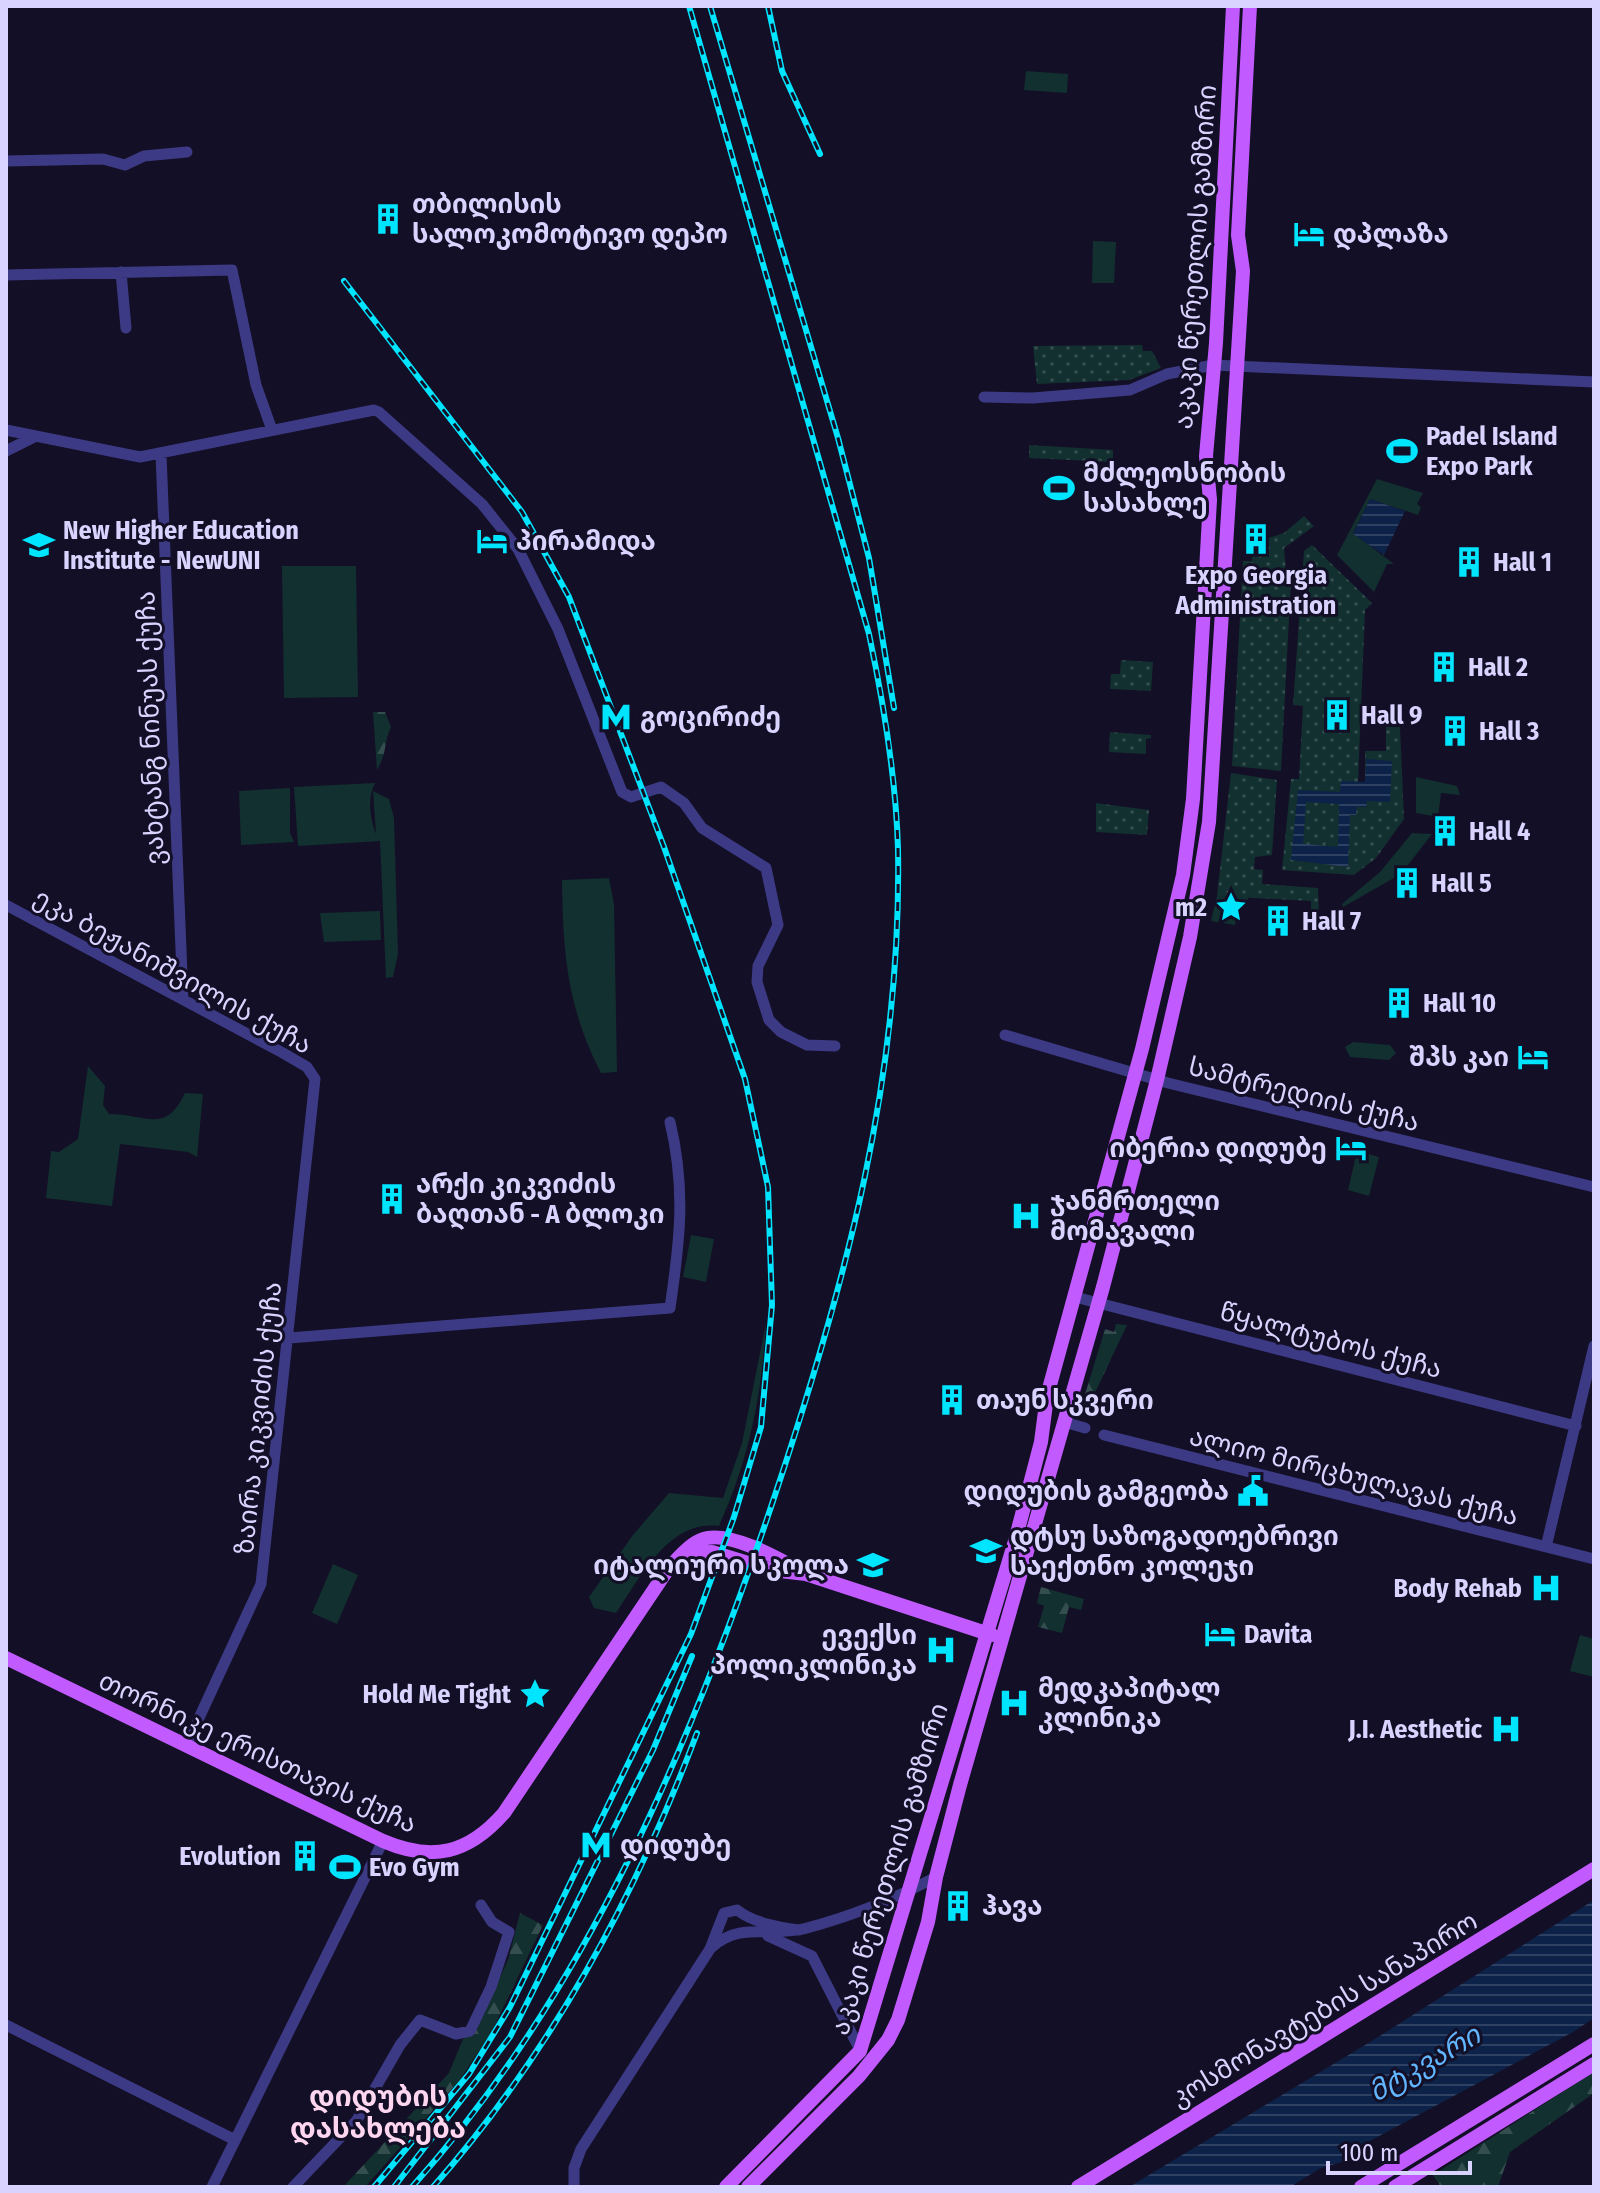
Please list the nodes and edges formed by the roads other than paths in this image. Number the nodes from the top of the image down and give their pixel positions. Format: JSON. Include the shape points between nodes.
{"nodes":[{"id":1,"x":1233,"y":6,"type":"edge"},
{"id":2,"x":1250,"y":6,"type":"edge"},
{"id":3,"x":187,"y":152,"type":"dead end"},
{"id":4,"x":6,"y":161,"type":"edge"},
{"id":5,"x":121,"y":272,"type":"junction"},
{"id":6,"x":6,"y":275,"type":"edge"},
{"id":7,"x":126,"y":328,"type":"dead end"},
{"id":8,"x":1213,"y":365,"type":"junction"},
{"id":9,"x":1236,"y":366,"type":"junction"},
{"id":10,"x":1594,"y":382,"type":"edge"},
{"id":11,"x":984,"y":397,"type":"dead end"},
{"id":12,"x":6,"y":430,"type":"edge"},
{"id":13,"x":272,"y":430,"type":"junction"},
{"id":14,"x":37,"y":436,"type":"junction"},
{"id":15,"x":6,"y":451,"type":"edge"},
{"id":16,"x":161,"y":455,"type":"junction"},
{"id":17,"x":6,"y":905,"type":"edge"},
{"id":18,"x":183,"y":999,"type":"junction"},
{"id":19,"x":1005,"y":1035,"type":"dead end"},
{"id":20,"x":835,"y":1046,"type":"dead end"},
{"id":21,"x":1135,"y":1074,"type":"junction"},
{"id":22,"x":315,"y":1079,"type":"joint"},
{"id":23,"x":1157,"y":1080,"type":"junction"},
{"id":24,"x":670,"y":1122,"type":"dead end"},
{"id":25,"x":1594,"y":1187,"type":"edge"},
{"id":26,"x":1075,"y":1297,"type":"junction"},
{"id":27,"x":1098,"y":1302,"type":"junction"},
{"id":28,"x":289,"y":1338,"type":"junction"},
{"id":29,"x":1594,"y":1346,"type":"edge"},
{"id":30,"x":1064,"y":1422,"type":"junction"},
{"id":31,"x":1576,"y":1426,"type":"junction"},
{"id":32,"x":1085,"y":1428,"type":"dead end"},
{"id":33,"x":1104,"y":1435,"type":"dead end"},
{"id":34,"x":1546,"y":1547,"type":"junction"},
{"id":35,"x":1594,"y":1559,"type":"edge"},
{"id":36,"x":985,"y":1633,"type":"junction"},
{"id":37,"x":1004,"y":1639,"type":"junction"},
{"id":38,"x":6,"y":1658,"type":"edge"},
{"id":39,"x":186,"y":1746,"type":"junction"},
{"id":40,"x":383,"y":1841,"type":"junction"},
{"id":41,"x":1594,"y":1869,"type":"edge"},
{"id":42,"x":936,"y":1877,"type":"junction"},
{"id":43,"x":912,"y":1889,"type":"junction"},
{"id":44,"x":481,"y":1905,"type":"dead end"},
{"id":45,"x":744,"y":1916,"type":"junction"},
{"id":46,"x":722,"y":1924,"type":"junction"},
{"id":47,"x":799,"y":1930,"type":"junction"},
{"id":48,"x":735,"y":1932,"type":"junction"},
{"id":49,"x":760,"y":1933,"type":"junction"},
{"id":50,"x":710,"y":1949,"type":"junction"},
{"id":51,"x":6,"y":2025,"type":"edge"},
{"id":52,"x":1594,"y":2044,"type":"edge"},
{"id":53,"x":860,"y":2051,"type":"junction"},
{"id":54,"x":1594,"y":2064,"type":"edge"},
{"id":55,"x":235,"y":2140,"type":"junction"},
{"id":56,"x":212,"y":2187,"type":"edge"},
{"id":57,"x":293,"y":2187,"type":"edge"},
{"id":58,"x":574,"y":2187,"type":"edge"},
{"id":59,"x":726,"y":2187,"type":"edge"},
{"id":60,"x":748,"y":2187,"type":"edge"},
{"id":61,"x":1078,"y":2187,"type":"edge"},
{"id":62,"x":1361,"y":2187,"type":"edge"},
{"id":63,"x":1395,"y":2187,"type":"edge"}],
"edges":[{"from":1,"to":8,"type":"main road","name":"აკაკი წერეთლის გამზირი"},
{"from":2,"to":9,"type":"main road","name":"აკაკი წერეთლის გამზირი"},
{"from":3,"to":4,"type":"street","via":[[144,156],[125,165],[103,159]]},
{"from":5,"to":6,"type":"street"},
{"from":5,"to":7,"type":"street"},
{"from":5,"to":13,"type":"street","via":[[232,270],[256,385]]},
{"from":8,"to":9,"type":"street"},
{"from":8,"to":11,"type":"street","via":[[1167,374],[1130,390]]},
{"from":8,"to":21,"type":"main road","name":"აკაკი წერეთლის გამზირი","via":[[1192,811],[1174,921]]},
{"from":9,"to":10,"type":"street"},
{"from":9,"to":23,"type":"main road","name":"აკაკი წერეთლის გამზირი","via":[[1209,822],[1190,937]]},
{"from":12,"to":14,"type":"street"},
{"from":13,"to":16,"type":"street"},
{"from":13,"to":20,"type":"street","via":[[374,410],[482,504],[518,549],[558,629],[615,782],[631,797],[661,787],[684,803],[702,828],[766,868],[778,925],[758,966],[757,982],[769,1020],[807,1045]]},
{"from":14,"to":15,"type":"street"},
{"from":14,"to":16,"type":"street","via":[[140,457]]},
{"from":16,"to":18,"type":"street","name":"ვახტანგ ნინუას ქუჩა"},
{"from":17,"to":18,"type":"street","name":"ეკა ბეჟანიშვილის ქუჩა"},
{"from":18,"to":22,"type":"street","name":"ეკა ბეჟანიშვილის ქუჩა","via":[[307,1067]]},
{"from":19,"to":21,"type":"street","name":"სამტრედიის ქუჩა"},
{"from":21,"to":23,"type":"street","name":"სამტრედიის ქუჩა"},
{"from":21,"to":26,"type":"main road","name":"აკაკი წერეთლის გამზირი"},
{"from":22,"to":28,"type":"street","name":"ზაირა კიკვიძის ქუჩა"},
{"from":23,"to":25,"type":"street","name":"სამტრედიის ქუჩა"},
{"from":23,"to":27,"type":"main road","name":"აკაკი წერეთლის გამზირი"},
{"from":24,"to":28,"type":"street","via":[[680,1165],[682,1222],[670,1308]]},
{"from":26,"to":27,"type":"street","name":"წყალტუბოს ქუჩა"},
{"from":26,"to":36,"type":"main road","name":"აკაკი წერეთლის გამზირი","via":[[1047,1396],[1041,1442]]},
{"from":27,"to":30,"type":"main road","name":"აკაკი წერეთლის გამზირი"},
{"from":27,"to":31,"type":"street","name":"წყალტუბოს ქუჩა"},
{"from":28,"to":39,"type":"street","name":"ზაირა კიკვიძის ქუჩა","via":[[261,1584]]},
{"from":29,"to":31,"type":"street"},
{"from":30,"to":32,"type":"street"},
{"from":30,"to":37,"type":"main road","name":"აკაკი წერეთლის გამზირი"},
{"from":31,"to":34,"type":"street"},
{"from":33,"to":34,"type":"street","name":"ალიო მირცხულავას ქუჩა"},
{"from":34,"to":35,"type":"street","name":"ალიო მირცხულავას ქუჩა"},
{"from":36,"to":37,"type":"main road","name":"თორნიკე ერისთავის ქუჩა"},
{"from":36,"to":40,"type":"main road","name":"თორნიკე ერისთავის ქუჩა","via":[[806,1574],[721,1537],[699,1541],[668,1569],[496,1821],[476,1838],[439,1853],[414,1852]]},
{"from":36,"to":43,"type":"main road","name":"აკაკი წერეთლის გამზირი"},
{"from":37,"to":42,"type":"main road","name":"აკაკი წერეთლის გამზირი"},
{"from":38,"to":39,"type":"main road","name":"თორნიკე ერისთავის ქუჩა"},
{"from":39,"to":40,"type":"main road","name":"თორნიკე ერისთავის ქუჩა"},
{"from":40,"to":55,"type":"street"},
{"from":41,"to":61,"type":"main road","name":"კოსმონავტების სანაპირო"},
{"from":42,"to":43,"type":"street"},
{"from":42,"to":60,"type":"main road","name":"აკაკი წერეთლის გამზირი","via":[[923,1940],[888,2040]]},
{"from":43,"to":47,"type":"street"},
{"from":43,"to":53,"type":"main road","name":"აკაკი წერეთლის გამზირი"},
{"from":44,"to":57,"type":"street","via":[[492,1922],[509,1932],[470,2031],[456,2034],[420,2020],[357,2120]]},
{"from":45,"to":46,"type":"street","via":[[728,1910]]},
{"from":45,"to":47,"type":"street"},
{"from":45,"to":48,"type":"street","via":[[744,1925]]},
{"from":46,"to":48,"type":"street"},
{"from":46,"to":50,"type":"street"},
{"from":47,"to":49,"type":"street"},
{"from":48,"to":49,"type":"street"},
{"from":48,"to":50,"type":"street"},
{"from":49,"to":53,"type":"street","via":[[812,1956]]},
{"from":50,"to":58,"type":"street","via":[[581,2149]]},
{"from":51,"to":55,"type":"street"},
{"from":52,"to":62,"type":"main road"},
{"from":53,"to":59,"type":"main road","name":"აკაკი წერეთლის გამზირი"},
{"from":54,"to":63,"type":"main road"},
{"from":55,"to":56,"type":"street"}]}
